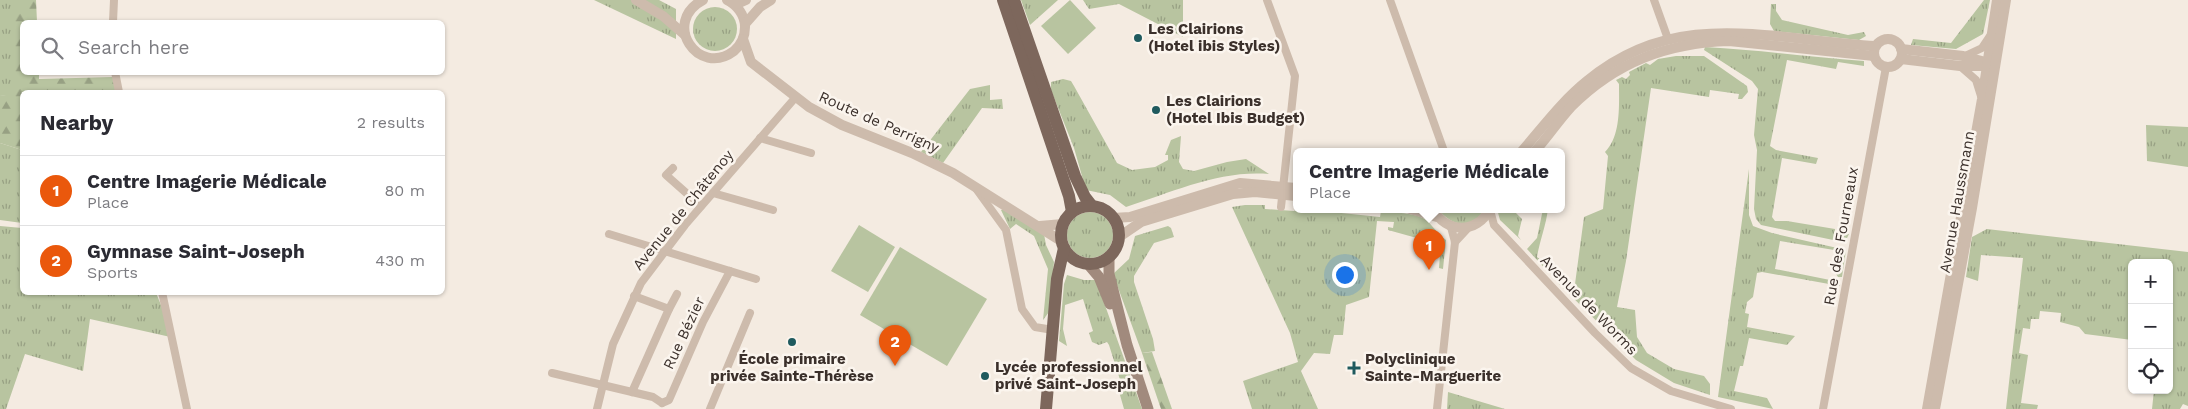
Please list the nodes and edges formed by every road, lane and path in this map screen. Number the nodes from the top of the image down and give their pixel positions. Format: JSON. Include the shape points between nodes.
{"nodes":[{"id":1,"x":114,"y":0,"type":"edge"},
{"id":2,"x":636,"y":0,"type":"edge"},
{"id":3,"x":703,"y":0,"type":"edge"},
{"id":4,"x":746,"y":0,"type":"edge"},
{"id":5,"x":771,"y":0,"type":"edge"},
{"id":6,"x":1003,"y":0,"type":"edge"},
{"id":7,"x":1014,"y":0,"type":"edge"},
{"id":8,"x":1267,"y":0,"type":"edge"},
{"id":9,"x":1390,"y":0,"type":"edge"},
{"id":10,"x":1654,"y":0,"type":"edge"},
{"id":11,"x":1996,"y":0,"type":"edge"},
{"id":12,"x":2006,"y":0,"type":"edge"},
{"id":13,"x":729,"y":1,"type":"edge"},
{"id":14,"x":687,"y":14,"type":"junction"},
{"id":15,"x":663,"y":16,"type":"junction"},
{"id":16,"x":113,"y":20,"type":"edge"},
{"id":17,"x":745,"y":24,"type":"junction"},
{"id":18,"x":1991,"y":34,"type":"junction"},
{"id":19,"x":685,"y":35,"type":"junction"},
{"id":20,"x":743,"y":39,"type":"junction"},
{"id":21,"x":1668,"y":39,"type":"junction"},
{"id":22,"x":1901,"y":49,"type":"junction"},
{"id":23,"x":1875,"y":51,"type":"junction"},
{"id":24,"x":729,"y":54,"type":"junction"},
{"id":25,"x":1901,"y":60,"type":"junction"},
{"id":26,"x":1961,"y":61,"type":"junction"},
{"id":27,"x":751,"y":62,"type":"junction"},
{"id":28,"x":1990,"y":64,"type":"junction"},
{"id":29,"x":1886,"y":67,"type":"junction"},
{"id":30,"x":116,"y":75,"type":"edge"},
{"id":31,"x":1036,"y":80,"type":"junction"},
{"id":32,"x":119,"y":90,"type":"edge"},
{"id":33,"x":795,"y":98,"type":"junction"},
{"id":34,"x":1982,"y":99,"type":"junction"},
{"id":35,"x":760,"y":138,"type":"junction"},
{"id":36,"x":1443,"y":148,"type":"edge"},
{"id":37,"x":1525,"y":148,"type":"edge"},
{"id":38,"x":1537,"y":148,"type":"edge"},
{"id":39,"x":811,"y":154,"type":"dead end"},
{"id":40,"x":673,"y":168,"type":"dead end"},
{"id":41,"x":974,"y":186,"type":"junction"},
{"id":42,"x":1293,"y":189,"type":"edge"},
{"id":43,"x":1282,"y":191,"type":"junction"},
{"id":44,"x":713,"y":193,"type":"junction"},
{"id":45,"x":1293,"y":195,"type":"edge"},
{"id":46,"x":701,"y":206,"type":"junction"},
{"id":47,"x":1092,"y":206,"type":"junction"},
{"id":48,"x":1281,"y":207,"type":"dead end"},
{"id":49,"x":773,"y":210,"type":"dead end"},
{"id":50,"x":1072,"y":212,"type":"junction"},
{"id":51,"x":1435,"y":213,"type":"edge"},
{"id":52,"x":1488,"y":213,"type":"edge"},
{"id":53,"x":1491,"y":213,"type":"edge"},
{"id":54,"x":1113,"y":218,"type":"junction"},
{"id":55,"x":1063,"y":224,"type":"junction"},
{"id":56,"x":1494,"y":225,"type":"junction"},
{"id":57,"x":1039,"y":226,"type":"junction"},
{"id":58,"x":1451,"y":227,"type":"junction"},
{"id":59,"x":1472,"y":227,"type":"junction"},
{"id":60,"x":610,"y":234,"type":"dead end"},
{"id":61,"x":1119,"y":237,"type":"junction"},
{"id":62,"x":1456,"y":242,"type":"junction"},
{"id":63,"x":1062,"y":245,"type":"junction"},
{"id":64,"x":664,"y":251,"type":"junction"},
{"id":65,"x":1109,"y":257,"type":"junction"},
{"id":66,"x":1082,"y":263,"type":"junction"},
{"id":67,"x":1061,"y":268,"type":"junction"},
{"id":68,"x":730,"y":271,"type":"junction"},
{"id":69,"x":756,"y":279,"type":"dead end"},
{"id":70,"x":677,"y":294,"type":"dead end"},
{"id":71,"x":163,"y":295,"type":"edge"},
{"id":72,"x":634,"y":296,"type":"junction"},
{"id":73,"x":670,"y":309,"type":"junction"},
{"id":74,"x":750,"y":313,"type":"dead end"},
{"id":75,"x":1054,"y":330,"type":"junction"},
{"id":76,"x":1127,"y":345,"type":"junction"},
{"id":77,"x":552,"y":373,"type":"dead end"},
{"id":78,"x":603,"y":386,"type":"junction"},
{"id":79,"x":632,"y":392,"type":"junction"},
{"id":80,"x":662,"y":406,"type":"edge"},
{"id":81,"x":187,"y":409,"type":"edge"},
{"id":82,"x":598,"y":409,"type":"edge"},
{"id":83,"x":710,"y":409,"type":"edge"},
{"id":84,"x":1046,"y":409,"type":"edge"},
{"id":85,"x":1148,"y":409,"type":"edge"},
{"id":86,"x":1437,"y":409,"type":"edge"},
{"id":87,"x":1731,"y":409,"type":"edge"},
{"id":88,"x":1823,"y":409,"type":"edge"},
{"id":89,"x":1927,"y":409,"type":"edge"},
{"id":90,"x":1935,"y":409,"type":"edge"}],
"edges":[{"from":1,"to":16,"type":"street"},
{"from":2,"to":15,"type":"street"},
{"from":3,"to":14,"type":"street"},
{"from":4,"to":13,"type":"street","via":[[737,4]]},
{"from":5,"to":17,"type":"street"},
{"from":6,"to":31,"type":"main road"},
{"from":7,"to":31,"type":"main road"},
{"from":8,"to":43,"type":"street","via":[[1295,76]]},
{"from":9,"to":36,"type":"street"},
{"from":10,"to":21,"type":"street"},
{"from":11,"to":18,"type":"street","name":"Avenue Haussmann"},
{"from":12,"to":28,"type":"street","name":"Avenue Haussmann"},
{"from":13,"to":17,"type":"street"},
{"from":14,"to":15,"type":"street","via":[[680,18]]},
{"from":14,"to":19,"type":"street"},
{"from":15,"to":19,"type":"street"},
{"from":17,"to":20,"type":"street"},
{"from":18,"to":26,"type":"street","via":[[1982,48]]},
{"from":18,"to":28,"type":"street","name":"Avenue Haussmann"},
{"from":19,"to":24,"type":"street","via":[[689,45],[706,57]]},
{"from":20,"to":24,"type":"street"},
{"from":20,"to":27,"type":"street"},
{"from":21,"to":23,"type":"street","via":[[1728,32]]},
{"from":21,"to":37,"type":"street","via":[[1629,52],[1586,82]]},
{"from":22,"to":23,"type":"street","via":[[1890,39],[1882,40]]},
{"from":22,"to":25,"type":"street"},
{"from":22,"to":26,"type":"street"},
{"from":23,"to":29,"type":"street","via":[[1878,64]]},
{"from":23,"to":38,"type":"street","via":[[1729,41],[1668,48],[1635,62],[1592,88],[1571,107]]},
{"from":24,"to":27,"type":"street","name":"Route de Perrigny"},
{"from":25,"to":26,"type":"street"},
{"from":25,"to":29,"type":"street","via":[[1895,66]]},
{"from":26,"to":28,"type":"street"},
{"from":26,"to":34,"type":"street","via":[[1976,80]]},
{"from":27,"to":33,"type":"street","name":"Route de Perrigny"},
{"from":28,"to":34,"type":"street","name":"Avenue Haussmann"},
{"from":28,"to":90,"type":"street","name":"Avenue Haussmann"},
{"from":29,"to":88,"type":"street","name":"Rue des Fourneaux"},
{"from":30,"to":32,"type":"street"},
{"from":31,"to":47,"type":"main road","via":[[1075,176]]},
{"from":31,"to":50,"type":"main road"},
{"from":33,"to":35,"type":"street","name":"Avenue de Châtenoy"},
{"from":33,"to":41,"type":"street","name":"Route de Perrigny","via":[[827,118],[928,160]]},
{"from":34,"to":89,"type":"street","name":"Avenue Haussmann"},
{"from":35,"to":39,"type":"street"},
{"from":35,"to":44,"type":"street","name":"Avenue de Châtenoy"},
{"from":40,"to":46,"type":"street","via":[[666,175]]},
{"from":41,"to":57,"type":"street","name":"Route de Perrigny"},
{"from":41,"to":75,"type":"street","name":"Route de Perrigny","via":[[1006,230],[1022,309],[1035,327]]},
{"from":42,"to":43,"type":"street"},
{"from":43,"to":45,"type":"street"},
{"from":43,"to":48,"type":"street"},
{"from":43,"to":54,"type":"street","via":[[1240,182],[1130,217]]},
{"from":43,"to":61,"type":"street","via":[[1243,192],[1218,198],[1141,222]]},
{"from":44,"to":46,"type":"street","name":"Avenue de Châtenoy"},
{"from":44,"to":49,"type":"street"},
{"from":46,"to":64,"type":"street","name":"Avenue de Châtenoy"},
{"from":47,"to":50,"type":"main road"},
{"from":47,"to":54,"type":"main road"},
{"from":50,"to":55,"type":"main road"},
{"from":51,"to":58,"type":"street"},
{"from":52,"to":59,"type":"street"},
{"from":53,"to":56,"type":"street","name":"Avenue de Worms"},
{"from":54,"to":61,"type":"main road"},
{"from":55,"to":57,"type":"street"},
{"from":55,"to":63,"type":"main road"},
{"from":56,"to":59,"type":"street"},
{"from":56,"to":87,"type":"street","name":"Avenue de Worms","via":[[1632,368],[1671,391]]},
{"from":57,"to":63,"type":"street","name":"Route de Perrigny"},
{"from":58,"to":59,"type":"street"},
{"from":58,"to":62,"type":"street"},
{"from":59,"to":62,"type":"street"},
{"from":60,"to":64,"type":"street"},
{"from":61,"to":65,"type":"main road"},
{"from":62,"to":86,"type":"street"},
{"from":63,"to":66,"type":"main road"},
{"from":63,"to":67,"type":"main road"},
{"from":64,"to":68,"type":"street"},
{"from":64,"to":72,"type":"street","name":"Avenue de Châtenoy"},
{"from":65,"to":66,"type":"main road","via":[[1096,264]]},
{"from":65,"to":76,"type":"main road","via":[[1109,274]]},
{"from":66,"to":67,"type":"main road"},
{"from":66,"to":76,"type":"main road","via":[[1099,277]]},
{"from":67,"to":75,"type":"main road","via":[[1057,279]]},
{"from":68,"to":69,"type":"street"},
{"from":68,"to":80,"type":"street","name":"Rue Bézier","via":[[703,322],[669,400]]},
{"from":70,"to":73,"type":"street"},
{"from":71,"to":81,"type":"street"},
{"from":72,"to":73,"type":"street"},
{"from":72,"to":78,"type":"street","name":"Avenue de Châtenoy","via":[[613,344]]},
{"from":73,"to":79,"type":"street"},
{"from":74,"to":83,"type":"street"},
{"from":75,"to":84,"type":"main road"},
{"from":76,"to":85,"type":"main road"},
{"from":77,"to":78,"type":"street"},
{"from":78,"to":79,"type":"street"},
{"from":78,"to":82,"type":"street","name":"Avenue de Châtenoy"},
{"from":79,"to":80,"type":"street","via":[[653,397]]}]}
